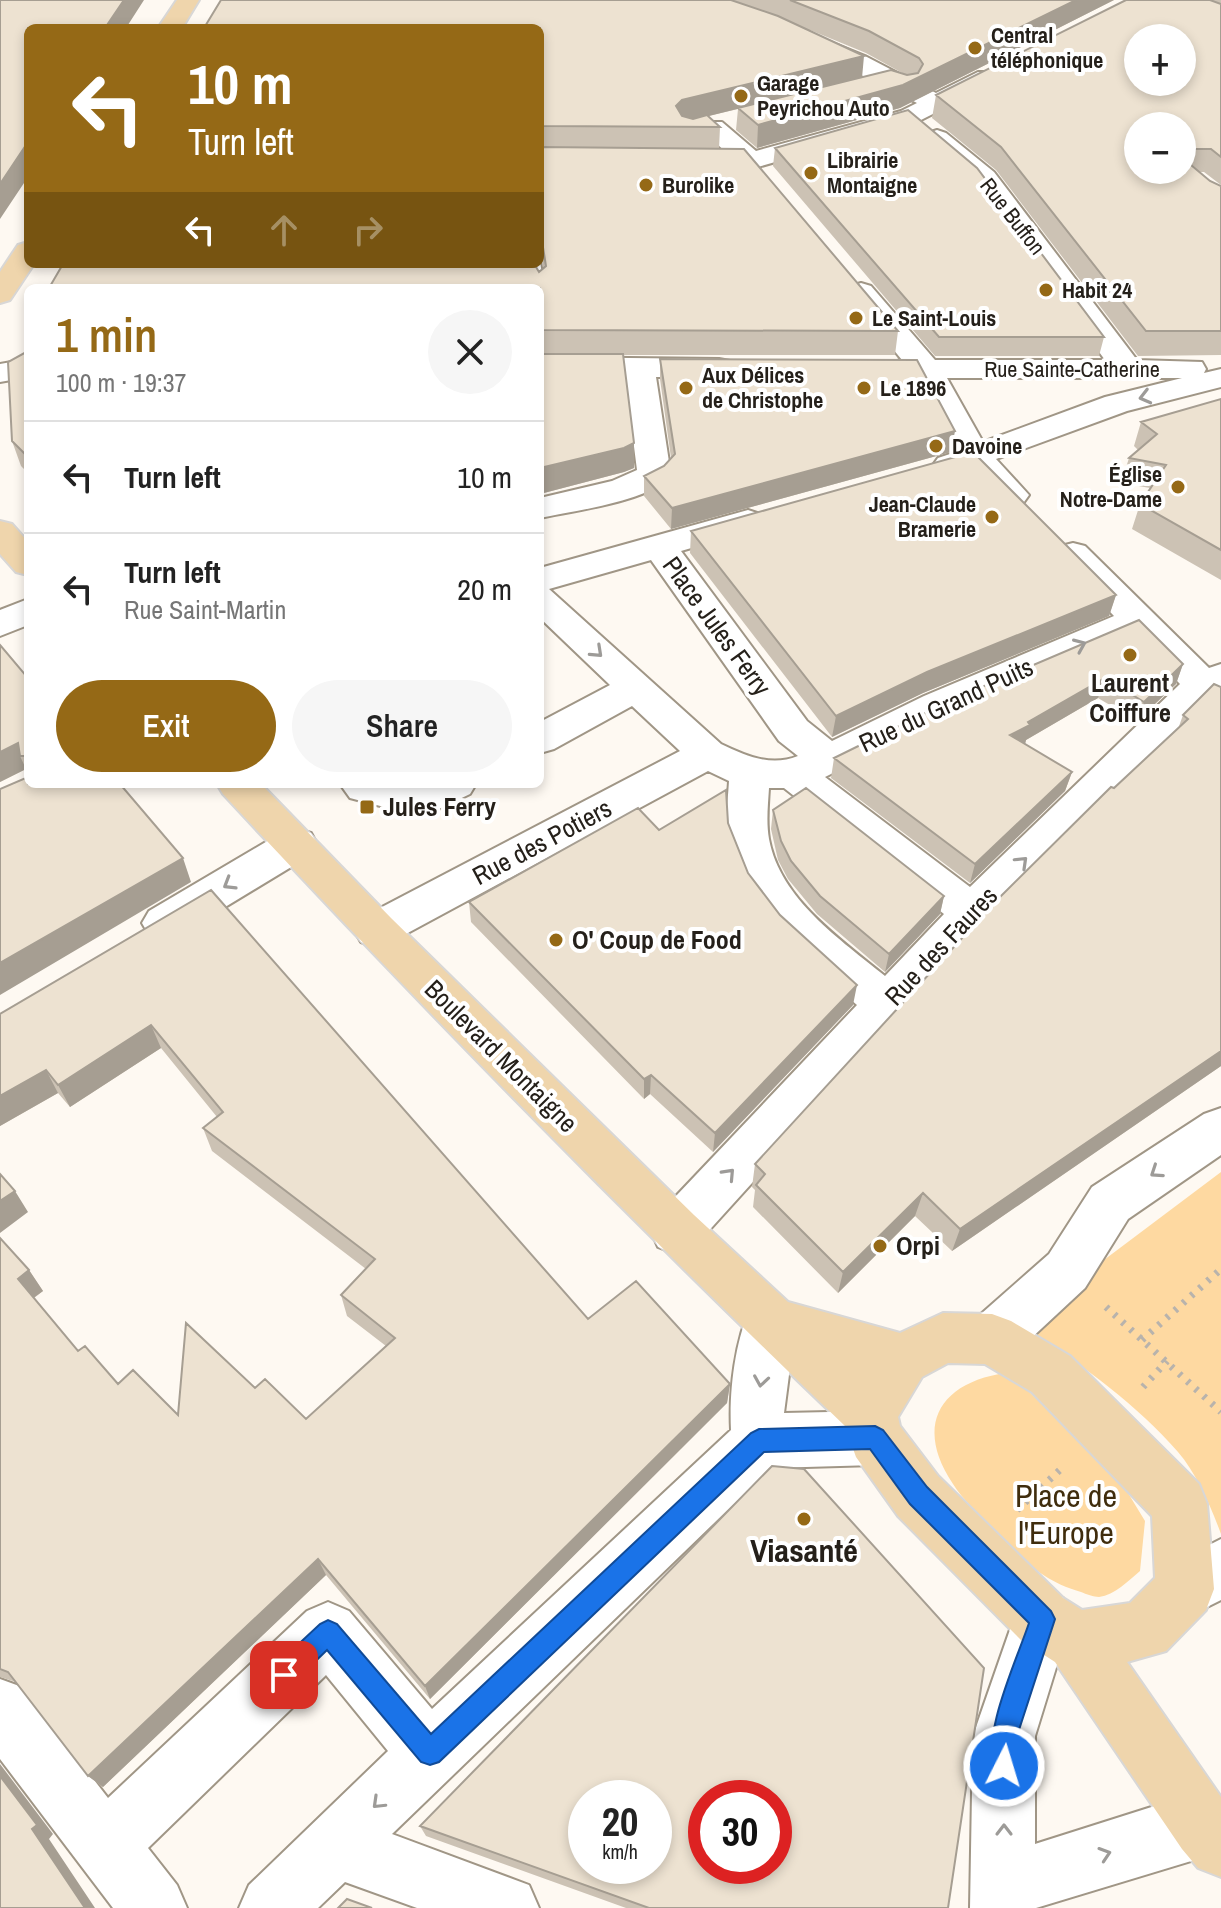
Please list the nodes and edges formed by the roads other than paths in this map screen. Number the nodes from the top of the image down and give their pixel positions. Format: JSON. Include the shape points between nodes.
{"nodes":[{"id":1,"x":188,"y":0,"type":"edge"},
{"id":2,"x":698,"y":0,"type":"edge"},
{"id":3,"x":173,"y":24,"type":"edge"},
{"id":4,"x":1004,"y":68,"type":"edge"},
{"id":5,"x":890,"y":81,"type":"junction"},
{"id":6,"x":860,"y":88,"type":"edge"},
{"id":7,"x":936,"y":102,"type":"junction"},
{"id":8,"x":910,"y":116,"type":"junction"},
{"id":9,"x":742,"y":119,"type":"edge"},
{"id":10,"x":713,"y":127,"type":"junction"},
{"id":11,"x":681,"y":132,"type":"edge"},
{"id":12,"x":706,"y":161,"type":"edge"},
{"id":13,"x":751,"y":161,"type":"junction"},
{"id":14,"x":772,"y":186,"type":"edge"},
{"id":15,"x":24,"y":257,"type":"edge"},
{"id":16,"x":844,"y":272,"type":"edge"},
{"id":17,"x":0,"y":294,"type":"edge"},
{"id":18,"x":544,"y":366,"type":"edge"},
{"id":19,"x":639,"y":367,"type":"junction"},
{"id":20,"x":750,"y":368,"type":"edge"},
{"id":21,"x":24,"y":369,"type":"edge"},
{"id":22,"x":878,"y":369,"type":"edge"},
{"id":23,"x":926,"y":369,"type":"junction"},
{"id":24,"x":1128,"y":369,"type":"junction"},
{"id":25,"x":1221,"y":369,"type":"edge"},
{"id":26,"x":0,"y":373,"type":"edge"},
{"id":27,"x":1221,"y":378,"type":"edge"},
{"id":28,"x":976,"y":458,"type":"junction"},
{"id":29,"x":915,"y":475,"type":"edge"},
{"id":30,"x":544,"y":507,"type":"edge"},
{"id":31,"x":780,"y":512,"type":"edge"},
{"id":32,"x":0,"y":532,"type":"edge"},
{"id":33,"x":659,"y":546,"type":"junction"},
{"id":34,"x":24,"y":559,"type":"edge"},
{"id":35,"x":544,"y":579,"type":"edge"},
{"id":36,"x":544,"y":602,"type":"edge"},
{"id":37,"x":24,"y":613,"type":"edge"},
{"id":38,"x":1139,"y":620,"type":"junction"},
{"id":39,"x":0,"y":624,"type":"edge"},
{"id":40,"x":636,"y":688,"type":"junction"},
{"id":41,"x":1215,"y":688,"type":"edge"},
{"id":42,"x":544,"y":737,"type":"edge"},
{"id":43,"x":707,"y":754,"type":"junction"},
{"id":44,"x":811,"y":767,"type":"junction"},
{"id":45,"x":750,"y":774,"type":"junction"},
{"id":46,"x":241,"y":788,"type":"edge"},
{"id":47,"x":364,"y":788,"type":"edge"},
{"id":48,"x":448,"y":788,"type":"edge"},
{"id":49,"x":296,"y":844,"type":"junction"},
{"id":50,"x":972,"y":912,"type":"junction"},
{"id":51,"x":376,"y":930,"type":"junction"},
{"id":52,"x":135,"y":940,"type":"edge"},
{"id":53,"x":887,"y":1004,"type":"junction"},
{"id":54,"x":1221,"y":1129,"type":"edge"},
{"id":55,"x":676,"y":1231,"type":"junction"},
{"id":56,"x":770,"y":1321,"type":"junction"},
{"id":57,"x":992,"y":1339,"type":"junction"},
{"id":58,"x":903,"y":1359,"type":"junction"},
{"id":59,"x":872,"y":1425,"type":"junction"},
{"id":60,"x":759,"y":1441,"type":"junction"},
{"id":61,"x":1203,"y":1578,"type":"edge"},
{"id":62,"x":1059,"y":1630,"type":"junction"},
{"id":63,"x":0,"y":1709,"type":"edge"},
{"id":64,"x":430,"y":1753,"type":"junction"},
{"id":65,"x":1212,"y":1836,"type":"edge"},
{"id":66,"x":105,"y":1845,"type":"junction"},
{"id":67,"x":335,"y":1846,"type":"junction"},
{"id":68,"x":1003,"y":1897,"type":"edge"},
{"id":69,"x":154,"y":1908,"type":"edge"},
{"id":70,"x":272,"y":1908,"type":"edge"},
{"id":71,"x":506,"y":1908,"type":"edge"}],
"edges":[{"from":1,"to":3,"type":"main road"},
{"from":2,"to":5,"type":"street","via":[[856,61]]},
{"from":4,"to":7,"type":"street"},
{"from":5,"to":6,"type":"street"},
{"from":5,"to":7,"type":"street"},
{"from":7,"to":8,"type":"street"},
{"from":8,"to":13,"type":"street"},
{"from":8,"to":24,"type":"street","name":"Rue Buffon","via":[[985,178]]},
{"from":9,"to":10,"type":"street"},
{"from":10,"to":11,"type":"street"},
{"from":10,"to":13,"type":"street"},
{"from":12,"to":13,"type":"street"},
{"from":13,"to":14,"type":"street"},
{"from":15,"to":17,"type":"main road"},
{"from":16,"to":23,"type":"street"},
{"from":18,"to":19,"type":"street"},
{"from":19,"to":20,"type":"street"},
{"from":19,"to":30,"type":"street","via":[[654,475],[623,489]]},
{"from":21,"to":26,"type":"street"},
{"from":22,"to":23,"type":"street","name":"Rue Sainte-Catherine"},
{"from":23,"to":24,"type":"street","name":"Rue Sainte-Catherine"},
{"from":23,"to":28,"type":"street"},
{"from":24,"to":25,"type":"street","name":"Rue Sainte-Catherine"},
{"from":27,"to":28,"type":"street","name":"Rue Sainte-Catherine","one_way":true,"via":[[1116,404]]},
{"from":28,"to":29,"type":"street","name":"Rue Sainte-Catherine"},
{"from":28,"to":38,"type":"street"},
{"from":31,"to":33,"type":"street"},
{"from":32,"to":34,"type":"main road"},
{"from":33,"to":35,"type":"street","name":"Place Jules Ferry"},
{"from":33,"to":44,"type":"street","name":"Place Jules Ferry","via":[[793,731]]},
{"from":36,"to":40,"type":"street","one_way":true},
{"from":37,"to":39,"type":"street"},
{"from":38,"to":41,"type":"street"},
{"from":44,"to":38,"type":"street","name":"Rue du Grand Puits","one_way":true,"via":[[938,705]]},
{"from":40,"to":42,"type":"street"},
{"from":40,"to":43,"type":"street"},
{"from":50,"to":41,"type":"street","name":"Rue des Faures","one_way":true},
{"from":43,"to":45,"type":"street"},
{"from":43,"to":51,"type":"street","name":"Rue des Potiers"},
{"from":44,"to":45,"type":"street","name":"Rue du Grand Puits"},
{"from":44,"to":50,"type":"street","name":"Place Jules Ferry"},
{"from":45,"to":53,"type":"street","via":[[749,840],[762,882],[802,928]]},
{"from":46,"to":49,"type":"main road","name":"Boulevard Montaigne"},
{"from":47,"to":48,"type":"street","via":[[422,802]]},
{"from":49,"to":51,"type":"main road","name":"Boulevard Montaigne"},
{"from":49,"to":52,"type":"street","one_way":true},
{"from":50,"to":53,"type":"street","name":"Rue des Faures"},
{"from":51,"to":55,"type":"main road","name":"Boulevard Montaigne"},
{"from":55,"to":53,"type":"street","name":"Rue des Faures","one_way":true},
{"from":54,"to":57,"type":"street","one_way":true,"via":[[1110,1203],[1067,1271]]},
{"from":55,"to":56,"type":"main road","name":"Boulevard Montaigne"},
{"from":56,"to":58,"type":"main road","name":"Boulevard Montaigne"},
{"from":56,"to":59,"type":"main road","name":"Boulevard Montaigne"},
{"from":56,"to":60,"type":"street","one_way":true,"via":[[757,1408]]},
{"from":57,"to":58,"type":"main road","via":[[943,1338]]},
{"from":57,"to":61,"type":"main road","via":[[1051,1374],[1179,1504]]},
{"from":58,"to":59,"type":"main road"},
{"from":59,"to":60,"type":"street"},
{"from":59,"to":62,"type":"main road","name":"Boulevard Montaigne","via":[[918,1496]]},
{"from":60,"to":64,"type":"street"},
{"from":61,"to":62,"type":"main road","via":[[1145,1630]]},
{"from":62,"to":65,"type":"main road","name":"Boulevard Montaigne"},
{"from":68,"to":62,"type":"street","one_way":true,"via":[[1004,1736]]},
{"from":63,"to":66,"type":"street"},
{"from":64,"to":66,"type":"street","via":[[328,1632]]},
{"from":64,"to":67,"type":"street","one_way":true},
{"from":68,"to":65,"type":"street","one_way":true,"via":[[1161,1836]]},
{"from":66,"to":69,"type":"street"},
{"from":67,"to":70,"type":"street"},
{"from":67,"to":71,"type":"street"}]}
